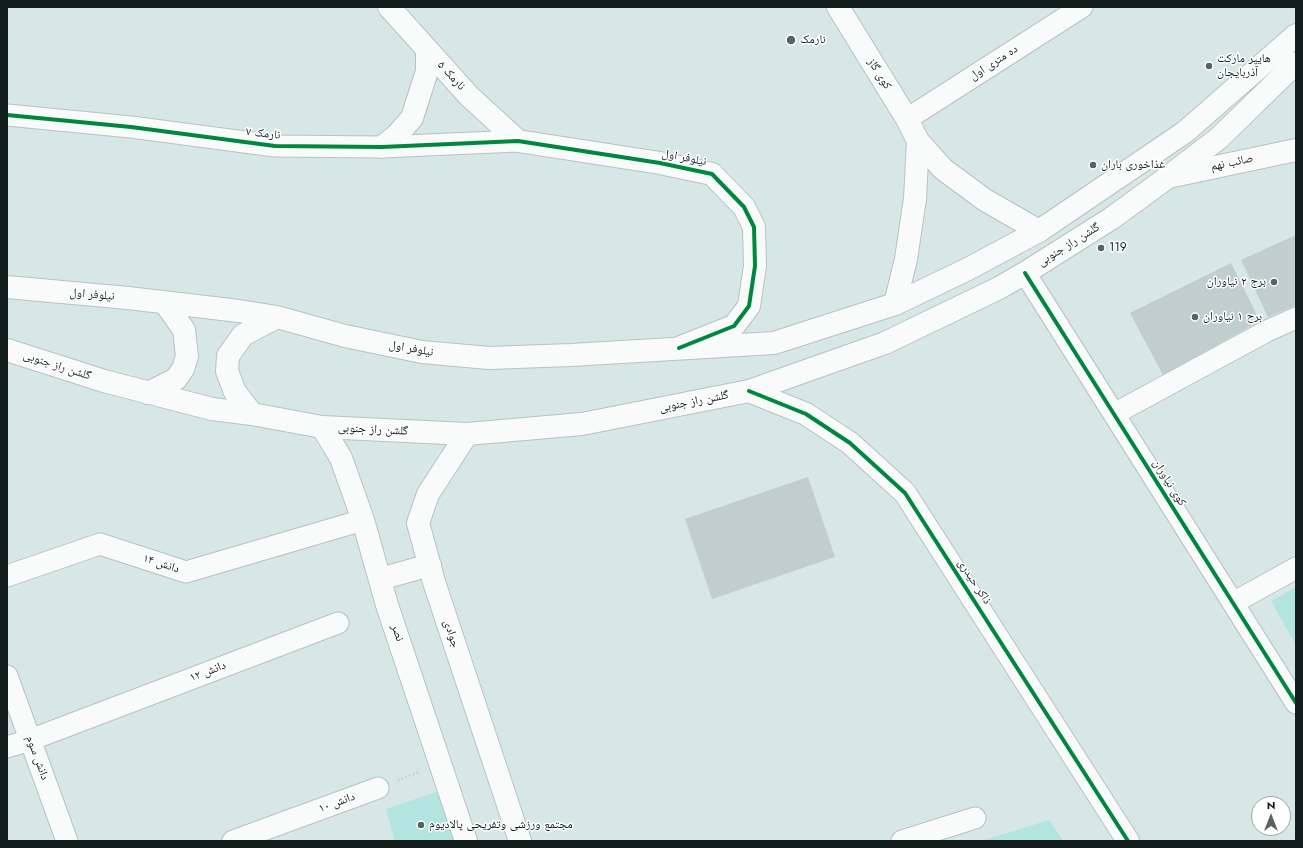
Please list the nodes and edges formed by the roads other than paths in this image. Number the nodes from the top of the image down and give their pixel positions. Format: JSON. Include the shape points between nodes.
{"nodes":[{"id":1,"x":838,"y":7,"type":"edge"},
{"id":2,"x":1082,"y":7,"type":"edge"},
{"id":3,"x":397,"y":11,"type":"edge"},
{"id":4,"x":1296,"y":35,"type":"edge"},
{"id":5,"x":427,"y":50,"type":"junction"},
{"id":6,"x":1296,"y":63,"type":"edge"},
{"id":7,"x":7,"y":115,"type":"edge"},
{"id":8,"x":907,"y":119,"type":"junction"},
{"id":9,"x":518,"y":141,"type":"junction"},
{"id":10,"x":918,"y":141,"type":"junction"},
{"id":11,"x":382,"y":147,"type":"junction"},
{"id":12,"x":1296,"y":150,"type":"edge"},
{"id":13,"x":1168,"y":177,"type":"junction"},
{"id":14,"x":1039,"y":231,"type":"junction"},
{"id":15,"x":1025,"y":273,"type":"junction"},
{"id":16,"x":7,"y":287,"type":"edge"},
{"id":17,"x":165,"y":303,"type":"junction"},
{"id":18,"x":895,"y":304,"type":"junction"},
{"id":19,"x":277,"y":317,"type":"junction"},
{"id":20,"x":1296,"y":318,"type":"edge"},
{"id":21,"x":679,"y":348,"type":"junction"},
{"id":22,"x":7,"y":350,"type":"edge"},
{"id":23,"x":749,"y":391,"type":"junction"},
{"id":24,"x":148,"y":393,"type":"junction"},
{"id":25,"x":252,"y":414,"type":"junction"},
{"id":26,"x":1114,"y":414,"type":"junction"},
{"id":27,"x":322,"y":428,"type":"junction"},
{"id":28,"x":467,"y":434,"type":"junction"},
{"id":29,"x":363,"y":520,"type":"junction"},
{"id":30,"x":430,"y":565,"type":"junction"},
{"id":31,"x":1296,"y":568,"type":"edge"},
{"id":32,"x":7,"y":576,"type":"edge"},
{"id":33,"x":380,"y":579,"type":"junction"},
{"id":34,"x":1233,"y":603,"type":"junction"},
{"id":35,"x":338,"y":623,"type":"dead end"},
{"id":36,"x":7,"y":676,"type":"edge"},
{"id":37,"x":1296,"y":703,"type":"edge"},
{"id":38,"x":30,"y":740,"type":"junction"},
{"id":39,"x":7,"y":747,"type":"edge"},
{"id":40,"x":378,"y":788,"type":"road end"},
{"id":41,"x":975,"y":818,"type":"dead end"},
{"id":42,"x":67,"y":841,"type":"edge"},
{"id":43,"x":233,"y":841,"type":"edge"},
{"id":44,"x":466,"y":841,"type":"edge"},
{"id":45,"x":520,"y":841,"type":"edge"},
{"id":46,"x":902,"y":841,"type":"edge"},
{"id":47,"x":1128,"y":841,"type":"edge"}],
"edges":[{"from":1,"to":8,"type":"main road","name":"کوی گاز"},
{"from":2,"to":8,"type":"street","name":"ده متری اول"},
{"from":3,"to":5,"type":"main road","name":"نارمک ۵"},
{"from":4,"to":14,"type":"main road","via":[[1186,132]]},
{"from":5,"to":9,"type":"main road","name":"نارمک ۵","via":[[469,96]]},
{"from":5,"to":11,"type":"main road","via":[[427,71],[412,118]]},
{"from":6,"to":13,"type":"main road","name":"گلشن راز جنوبی","via":[[1219,138]]},
{"from":7,"to":11,"type":"street","name":"نارمک ۷","via":[[131,127],[275,146]]},
{"from":8,"to":10,"type":"main road","name":"کوی گاز"},
{"from":9,"to":11,"type":"street","name":"نارمک ۷"},
{"from":9,"to":21,"type":"main road","name":"نیلوفر اول","via":[[660,163],[712,174],[744,207],[754,227],[755,266],[749,306],[734,326]]},
{"from":10,"to":14,"type":"main road","via":[[944,169],[979,196]]},
{"from":10,"to":18,"type":"main road","via":[[915,199],[906,259]]},
{"from":12,"to":13,"type":"main road","name":"صائب نهم"},
{"from":13,"to":15,"type":"main road","name":"گلشن راز جنوبی","via":[[1112,218]]},
{"from":14,"to":18,"type":"main road"},
{"from":15,"to":23,"type":"main road","name":"گلشن راز جنوبی","via":[[885,343]]},
{"from":15,"to":26,"type":"street","name":"کوی نیاوران"},
{"from":16,"to":17,"type":"main road","name":"نیلوفر اول"},
{"from":17,"to":19,"type":"main road","name":"نیلوفر اول"},
{"from":17,"to":24,"type":"main road","via":[[184,330],[187,356],[176,379]]},
{"from":18,"to":21,"type":"main road","via":[[774,342]]},
{"from":19,"to":21,"type":"main road","name":"نیلوفر اول","via":[[345,336],[422,352],[489,358]]},
{"from":19,"to":25,"type":"main road","via":[[243,335],[228,356],[227,371],[235,392]]},
{"from":20,"to":26,"type":"street","via":[[1267,331]]},
{"from":22,"to":24,"type":"main road","name":"گلشن راز جنوبی"},
{"from":23,"to":28,"type":"main road","name":"گلشن راز جنوبی","via":[[582,424]]},
{"from":23,"to":47,"type":"main road","name":"ذاکر حیدری","via":[[806,414],[850,443],[905,493]]},
{"from":24,"to":25,"type":"main road","name":"گلشن راز جنوبی","via":[[212,409]]},
{"from":25,"to":27,"type":"main road","name":"گلشن راز جنوبی"},
{"from":26,"to":34,"type":"street","name":"کوی نیاوران"},
{"from":27,"to":28,"type":"main road","name":"گلشن راز جنوبی"},
{"from":27,"to":29,"type":"main road","name":"نصر","via":[[340,458]]},
{"from":28,"to":30,"type":"main road","name":"جوادی","via":[[428,494],[418,523]]},
{"from":29,"to":32,"type":"street","name":"دانش ۱۴","via":[[186,572],[100,544]]},
{"from":29,"to":33,"type":"main road","name":"نصر"},
{"from":30,"to":33,"type":"main road"},
{"from":30,"to":45,"type":"main road","name":"جوادی"},
{"from":31,"to":34,"type":"street"},
{"from":33,"to":44,"type":"main road","name":"نصر"},
{"from":34,"to":37,"type":"street","name":"کوی نیاوران"},
{"from":35,"to":38,"type":"street","name":"دانش ۱۲"},
{"from":36,"to":38,"type":"street","name":"دانش سوم"},
{"from":38,"to":39,"type":"street","name":"دانش ۱۲"},
{"from":38,"to":42,"type":"street","name":"دانش سوم"},
{"from":40,"to":43,"type":"street","name":"دانش ۱۰"},
{"from":41,"to":46,"type":"street"}]}
